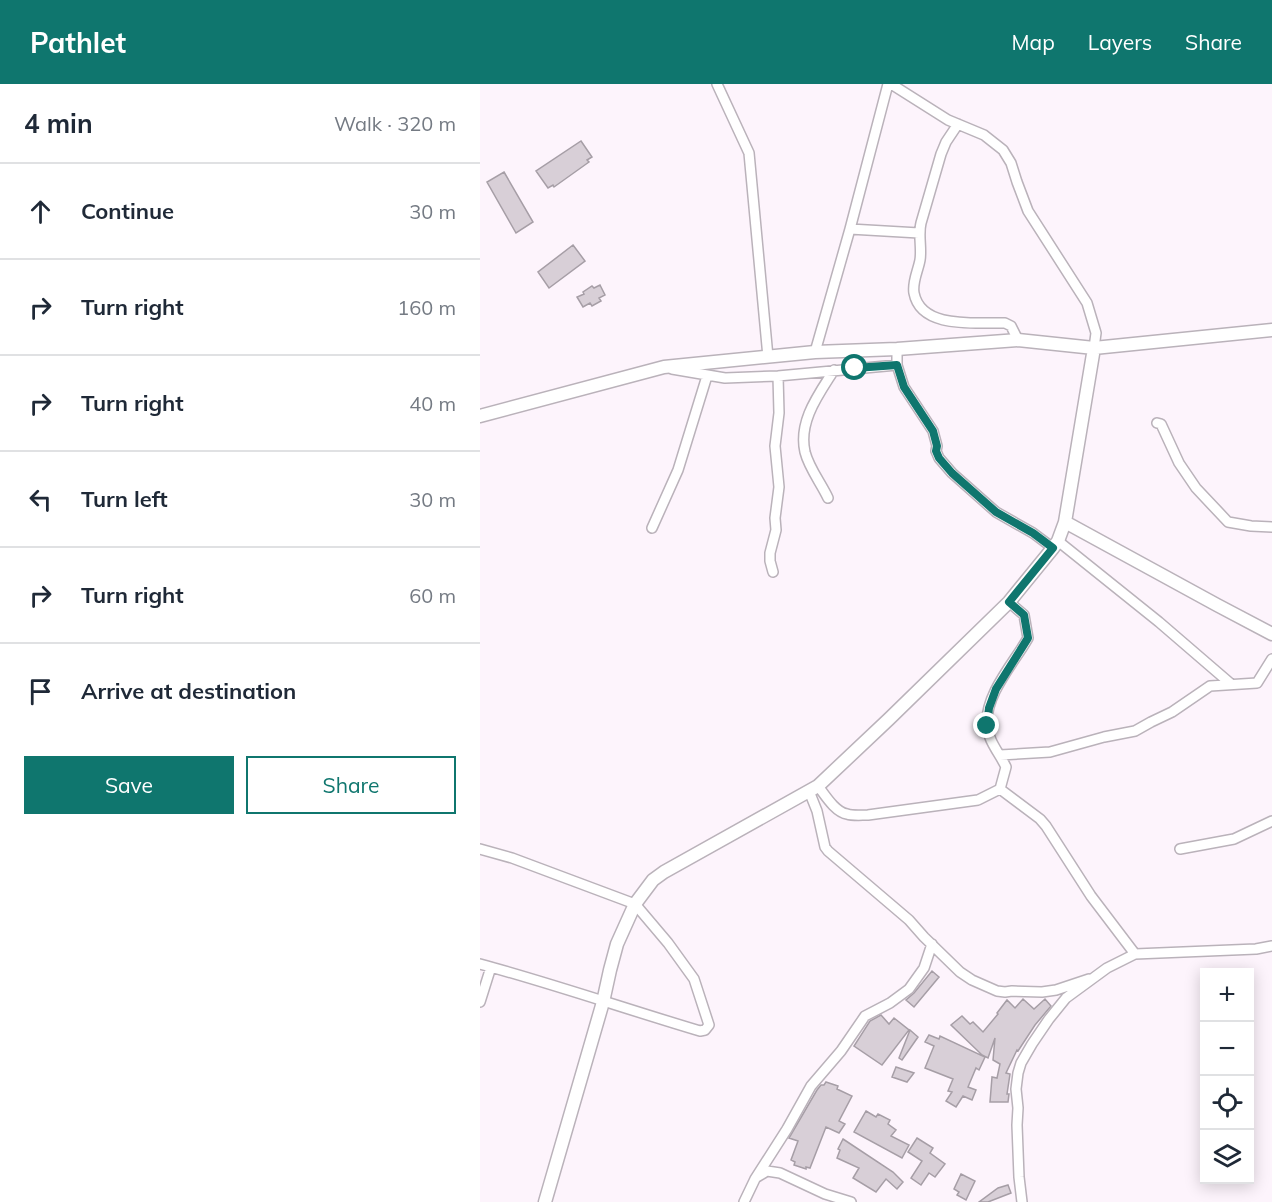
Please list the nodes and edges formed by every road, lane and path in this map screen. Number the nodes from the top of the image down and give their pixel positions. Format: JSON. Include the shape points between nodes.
{"nodes":[{"id":1,"x":717,"y":84,"type":"edge"},
{"id":2,"x":889,"y":84,"type":"edge"},
{"id":3,"x":958,"y":124,"type":"junction"},
{"id":4,"x":850,"y":229,"type":"junction"},
{"id":5,"x":919,"y":233,"type":"junction"},
{"id":6,"x":1272,"y":330,"type":"edge"},
{"id":7,"x":1018,"y":340,"type":"junction"},
{"id":8,"x":1094,"y":348,"type":"junction"},
{"id":9,"x":897,"y":349,"type":"junction"},
{"id":10,"x":815,"y":352,"type":"junction"},
{"id":11,"x":768,"y":357,"type":"junction"},
{"id":12,"x":897,"y":365,"type":"junction"},
{"id":13,"x":664,"y":367,"type":"junction"},
{"id":14,"x":834,"y":370,"type":"junction"},
{"id":15,"x":707,"y":376,"type":"junction"},
{"id":16,"x":778,"y":376,"type":"junction"},
{"id":17,"x":480,"y":416,"type":"edge"},
{"id":18,"x":1157,"y":423,"type":"dead end"},
{"id":19,"x":828,"y":498,"type":"dead end"},
{"id":20,"x":1065,"y":522,"type":"junction"},
{"id":21,"x":1272,"y":527,"type":"edge"},
{"id":22,"x":652,"y":528,"type":"dead end"},
{"id":23,"x":1056,"y":545,"type":"junction"},
{"id":24,"x":773,"y":572,"type":"dead end"},
{"id":25,"x":1009,"y":602,"type":"junction"},
{"id":26,"x":1272,"y":634,"type":"edge"},
{"id":27,"x":1272,"y":659,"type":"edge"},
{"id":28,"x":1231,"y":684,"type":"junction"},
{"id":29,"x":1000,"y":755,"type":"junction"},
{"id":30,"x":813,"y":789,"type":"junction"},
{"id":31,"x":1000,"y":789,"type":"junction"},
{"id":32,"x":1272,"y":821,"type":"edge"},
{"id":33,"x":480,"y":849,"type":"edge"},
{"id":34,"x":1180,"y":849,"type":"dead end"},
{"id":35,"x":635,"y":904,"type":"junction"},
{"id":36,"x":932,"y":944,"type":"junction"},
{"id":37,"x":1272,"y":946,"type":"edge"},
{"id":38,"x":1135,"y":954,"type":"junction"},
{"id":39,"x":480,"y":964,"type":"edge"},
{"id":40,"x":491,"y":967,"type":"junction"},
{"id":41,"x":1095,"y":978,"type":"junction"},
{"id":42,"x":480,"y":1002,"type":"edge"},
{"id":43,"x":603,"y":1002,"type":"junction"},
{"id":44,"x":755,"y":1179,"type":"junction"},
{"id":45,"x":545,"y":1202,"type":"edge"},
{"id":46,"x":744,"y":1202,"type":"edge"},
{"id":47,"x":851,"y":1202,"type":"edge"},
{"id":48,"x":1022,"y":1202,"type":"edge"}],
"edges":[{"from":1,"to":11,"type":"street","via":[[749,153]]},
{"from":2,"to":3,"type":"street"},
{"from":2,"to":4,"type":"street"},
{"from":3,"to":5,"type":"street","via":[[940,154]]},
{"from":3,"to":8,"type":"street","via":[[984,135],[1004,150],[1028,210],[1087,303],[1096,333]]},
{"from":4,"to":5,"type":"street"},
{"from":4,"to":10,"type":"street"},
{"from":5,"to":7,"type":"street","via":[[920,258],[914,293],[928,314],[948,322],[1005,323]]},
{"from":6,"to":8,"type":"street"},
{"from":7,"to":8,"type":"street"},
{"from":7,"to":9,"type":"street"},
{"from":8,"to":20,"type":"street"},
{"from":9,"to":10,"type":"street"},
{"from":9,"to":12,"type":"street"},
{"from":10,"to":11,"type":"street"},
{"from":11,"to":13,"type":"street"},
{"from":12,"to":14,"type":"street"},
{"from":12,"to":23,"type":"street","via":[[904,387],[933,431],[939,458],[952,473],[996,512]]},
{"from":13,"to":15,"type":"street"},
{"from":13,"to":17,"type":"street"},
{"from":14,"to":16,"type":"street"},
{"from":14,"to":19,"type":"street","via":[[809,411],[804,437],[805,451]]},
{"from":15,"to":16,"type":"street"},
{"from":15,"to":22,"type":"street","via":[[678,470]]},
{"from":16,"to":24,"type":"street","via":[[775,446],[779,487],[770,553]]},
{"from":18,"to":21,"type":"street","via":[[1196,488],[1228,522]]},
{"from":20,"to":23,"type":"street"},
{"from":20,"to":26,"type":"street"},
{"from":23,"to":25,"type":"street"},
{"from":23,"to":28,"type":"street","via":[[1159,622]]},
{"from":25,"to":29,"type":"street","via":[[1024,615],[1028,638],[996,689],[989,708],[987,726]]},
{"from":25,"to":30,"type":"street"},
{"from":27,"to":28,"type":"street","via":[[1257,683]]},
{"from":28,"to":29,"type":"street","via":[[1210,686],[1135,731],[1050,752]]},
{"from":29,"to":31,"type":"street","via":[[1006,767]]},
{"from":30,"to":31,"type":"street","via":[[845,814],[861,815],[978,800]]},
{"from":30,"to":35,"type":"street","via":[[664,872]]},
{"from":30,"to":36,"type":"street","via":[[828,851]]},
{"from":31,"to":38,"type":"street","via":[[1046,826],[1091,896]]},
{"from":32,"to":34,"type":"street","via":[[1234,839]]},
{"from":33,"to":35,"type":"street"},
{"from":35,"to":43,"type":"street","via":[[614,955]]},
{"from":35,"to":43,"type":"street","via":[[694,979],[709,1025],[700,1031]]},
{"from":36,"to":41,"type":"street","via":[[960,972],[997,991],[1042,992]]},
{"from":36,"to":44,"type":"street","via":[[924,968],[909,989],[865,1016],[811,1086]]},
{"from":37,"to":38,"type":"street"},
{"from":38,"to":41,"type":"street"},
{"from":39,"to":40,"type":"street"},
{"from":40,"to":42,"type":"street"},
{"from":40,"to":43,"type":"street"},
{"from":41,"to":48,"type":"street","via":[[1066,998],[1021,1063],[1016,1089]]},
{"from":43,"to":45,"type":"street"},
{"from":44,"to":46,"type":"street"},
{"from":44,"to":47,"type":"street","via":[[767,1171],[780,1173]]}]}
